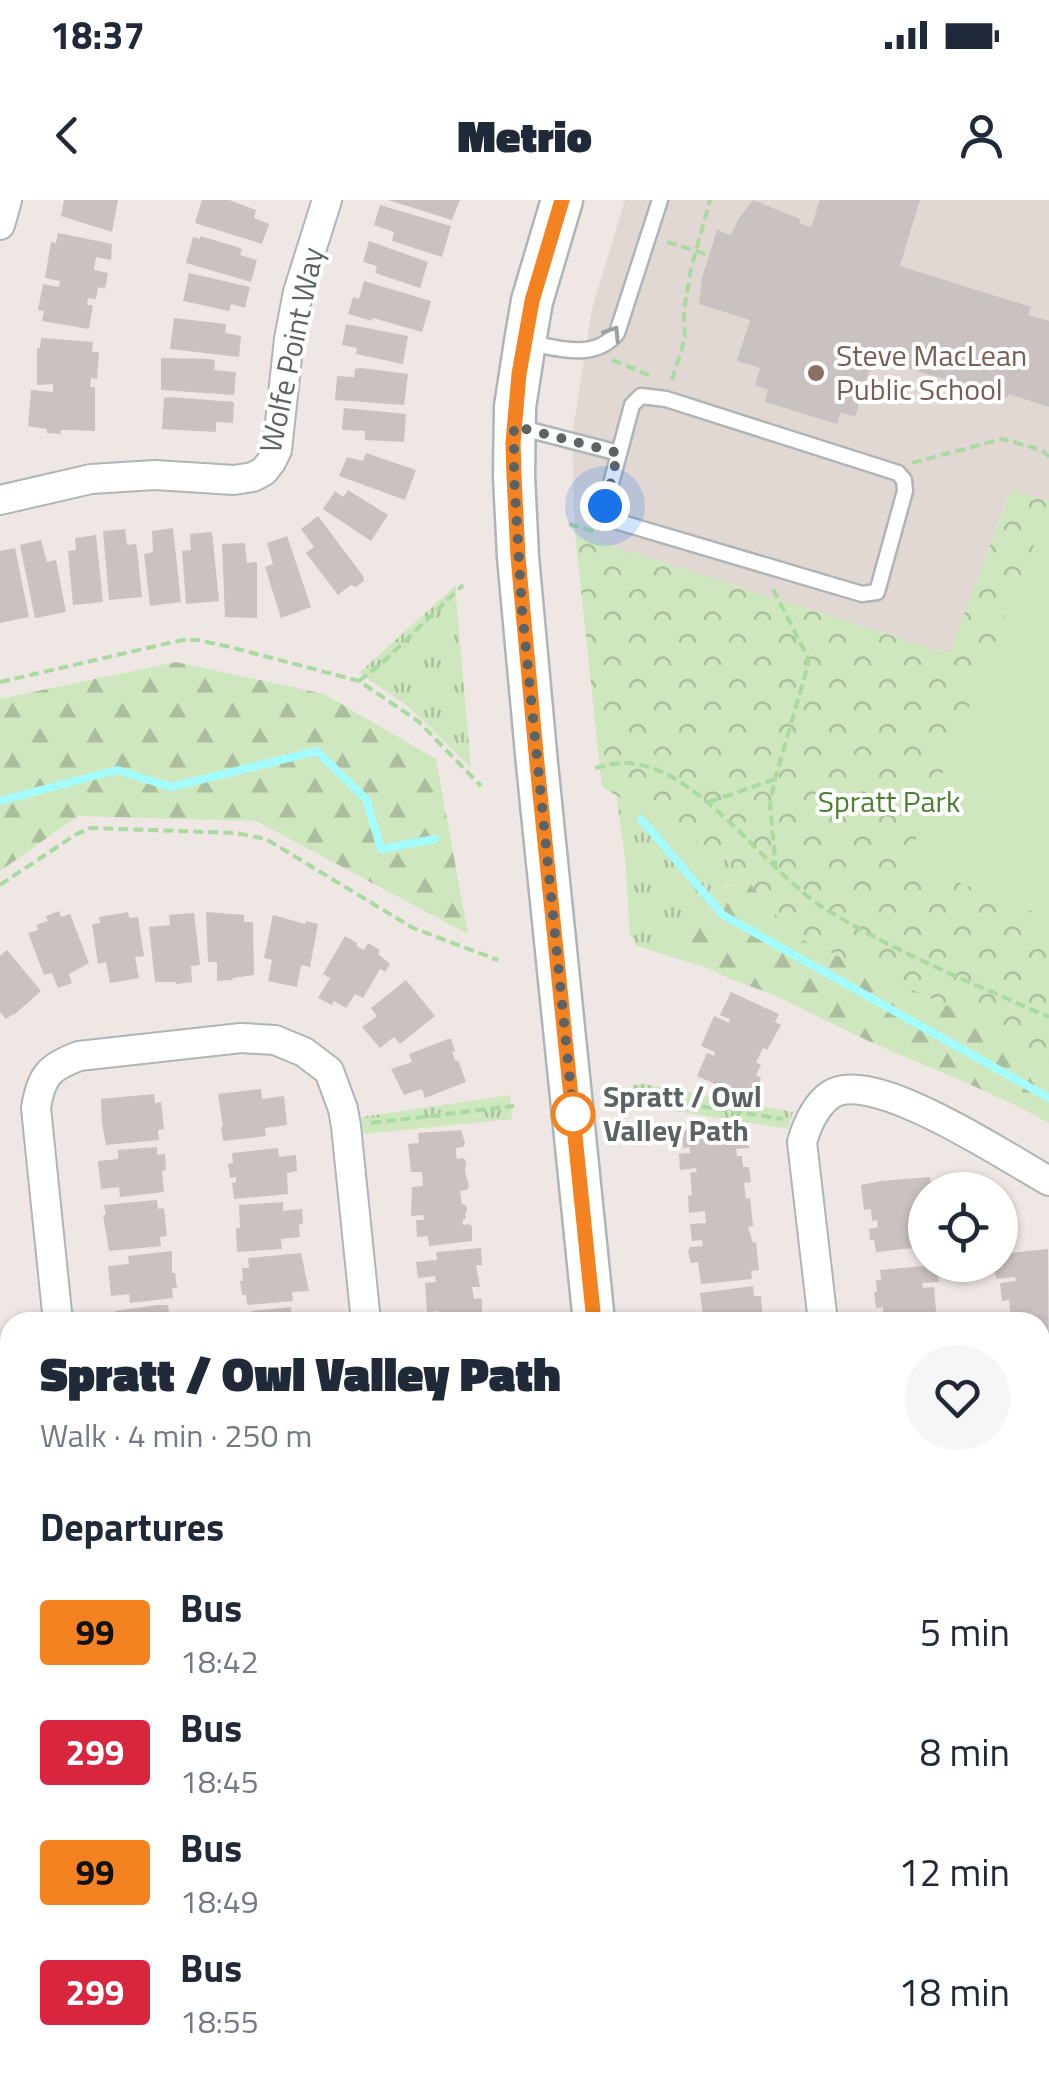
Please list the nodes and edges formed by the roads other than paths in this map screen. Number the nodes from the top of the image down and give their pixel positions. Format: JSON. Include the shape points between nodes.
{"nodes":[{"id":1,"x":6,"y":200,"type":"edge"},
{"id":2,"x":327,"y":200,"type":"edge"},
{"id":3,"x":562,"y":200,"type":"edge"},
{"id":4,"x":660,"y":200,"type":"edge"},
{"id":5,"x":0,"y":225,"type":"edge"},
{"id":6,"x":525,"y":342,"type":"junction"},
{"id":7,"x":514,"y":426,"type":"junction"},
{"id":8,"x":618,"y":453,"type":"junction"},
{"id":9,"x":0,"y":500,"type":"edge"},
{"id":10,"x":1049,"y":1181,"type":"edge"},
{"id":11,"x":57,"y":1312,"type":"edge"},
{"id":12,"x":365,"y":1312,"type":"edge"},
{"id":13,"x":593,"y":1312,"type":"edge"},
{"id":14,"x":822,"y":1312,"type":"edge"}],
"edges":[{"from":1,"to":5,"type":"street"},
{"from":2,"to":9,"type":"street","name":"Wolfe Point Way","via":[[288,339],[277,450],[264,471],[234,480],[91,479]]},
{"from":3,"to":6,"type":"street"},
{"from":6,"to":4,"type":"lane","one_way":true,"via":[[580,350],[610,342]]},
{"from":6,"to":7,"type":"street"},
{"from":7,"to":8,"type":"lane"},
{"from":7,"to":13,"type":"street","via":[[522,610]]},
{"from":8,"to":8,"type":"lane","via":[[605,506],[612,520],[862,594],[877,592],[906,485],[898,473],[647,395],[632,405]]},
{"from":10,"to":14,"type":"street","via":[[923,1110],[862,1090],[831,1094],[802,1142]]},
{"from":11,"to":12,"type":"street","via":[[36,1108],[47,1074],[79,1056],[241,1038],[275,1040],[330,1071],[346,1126]]}]}
